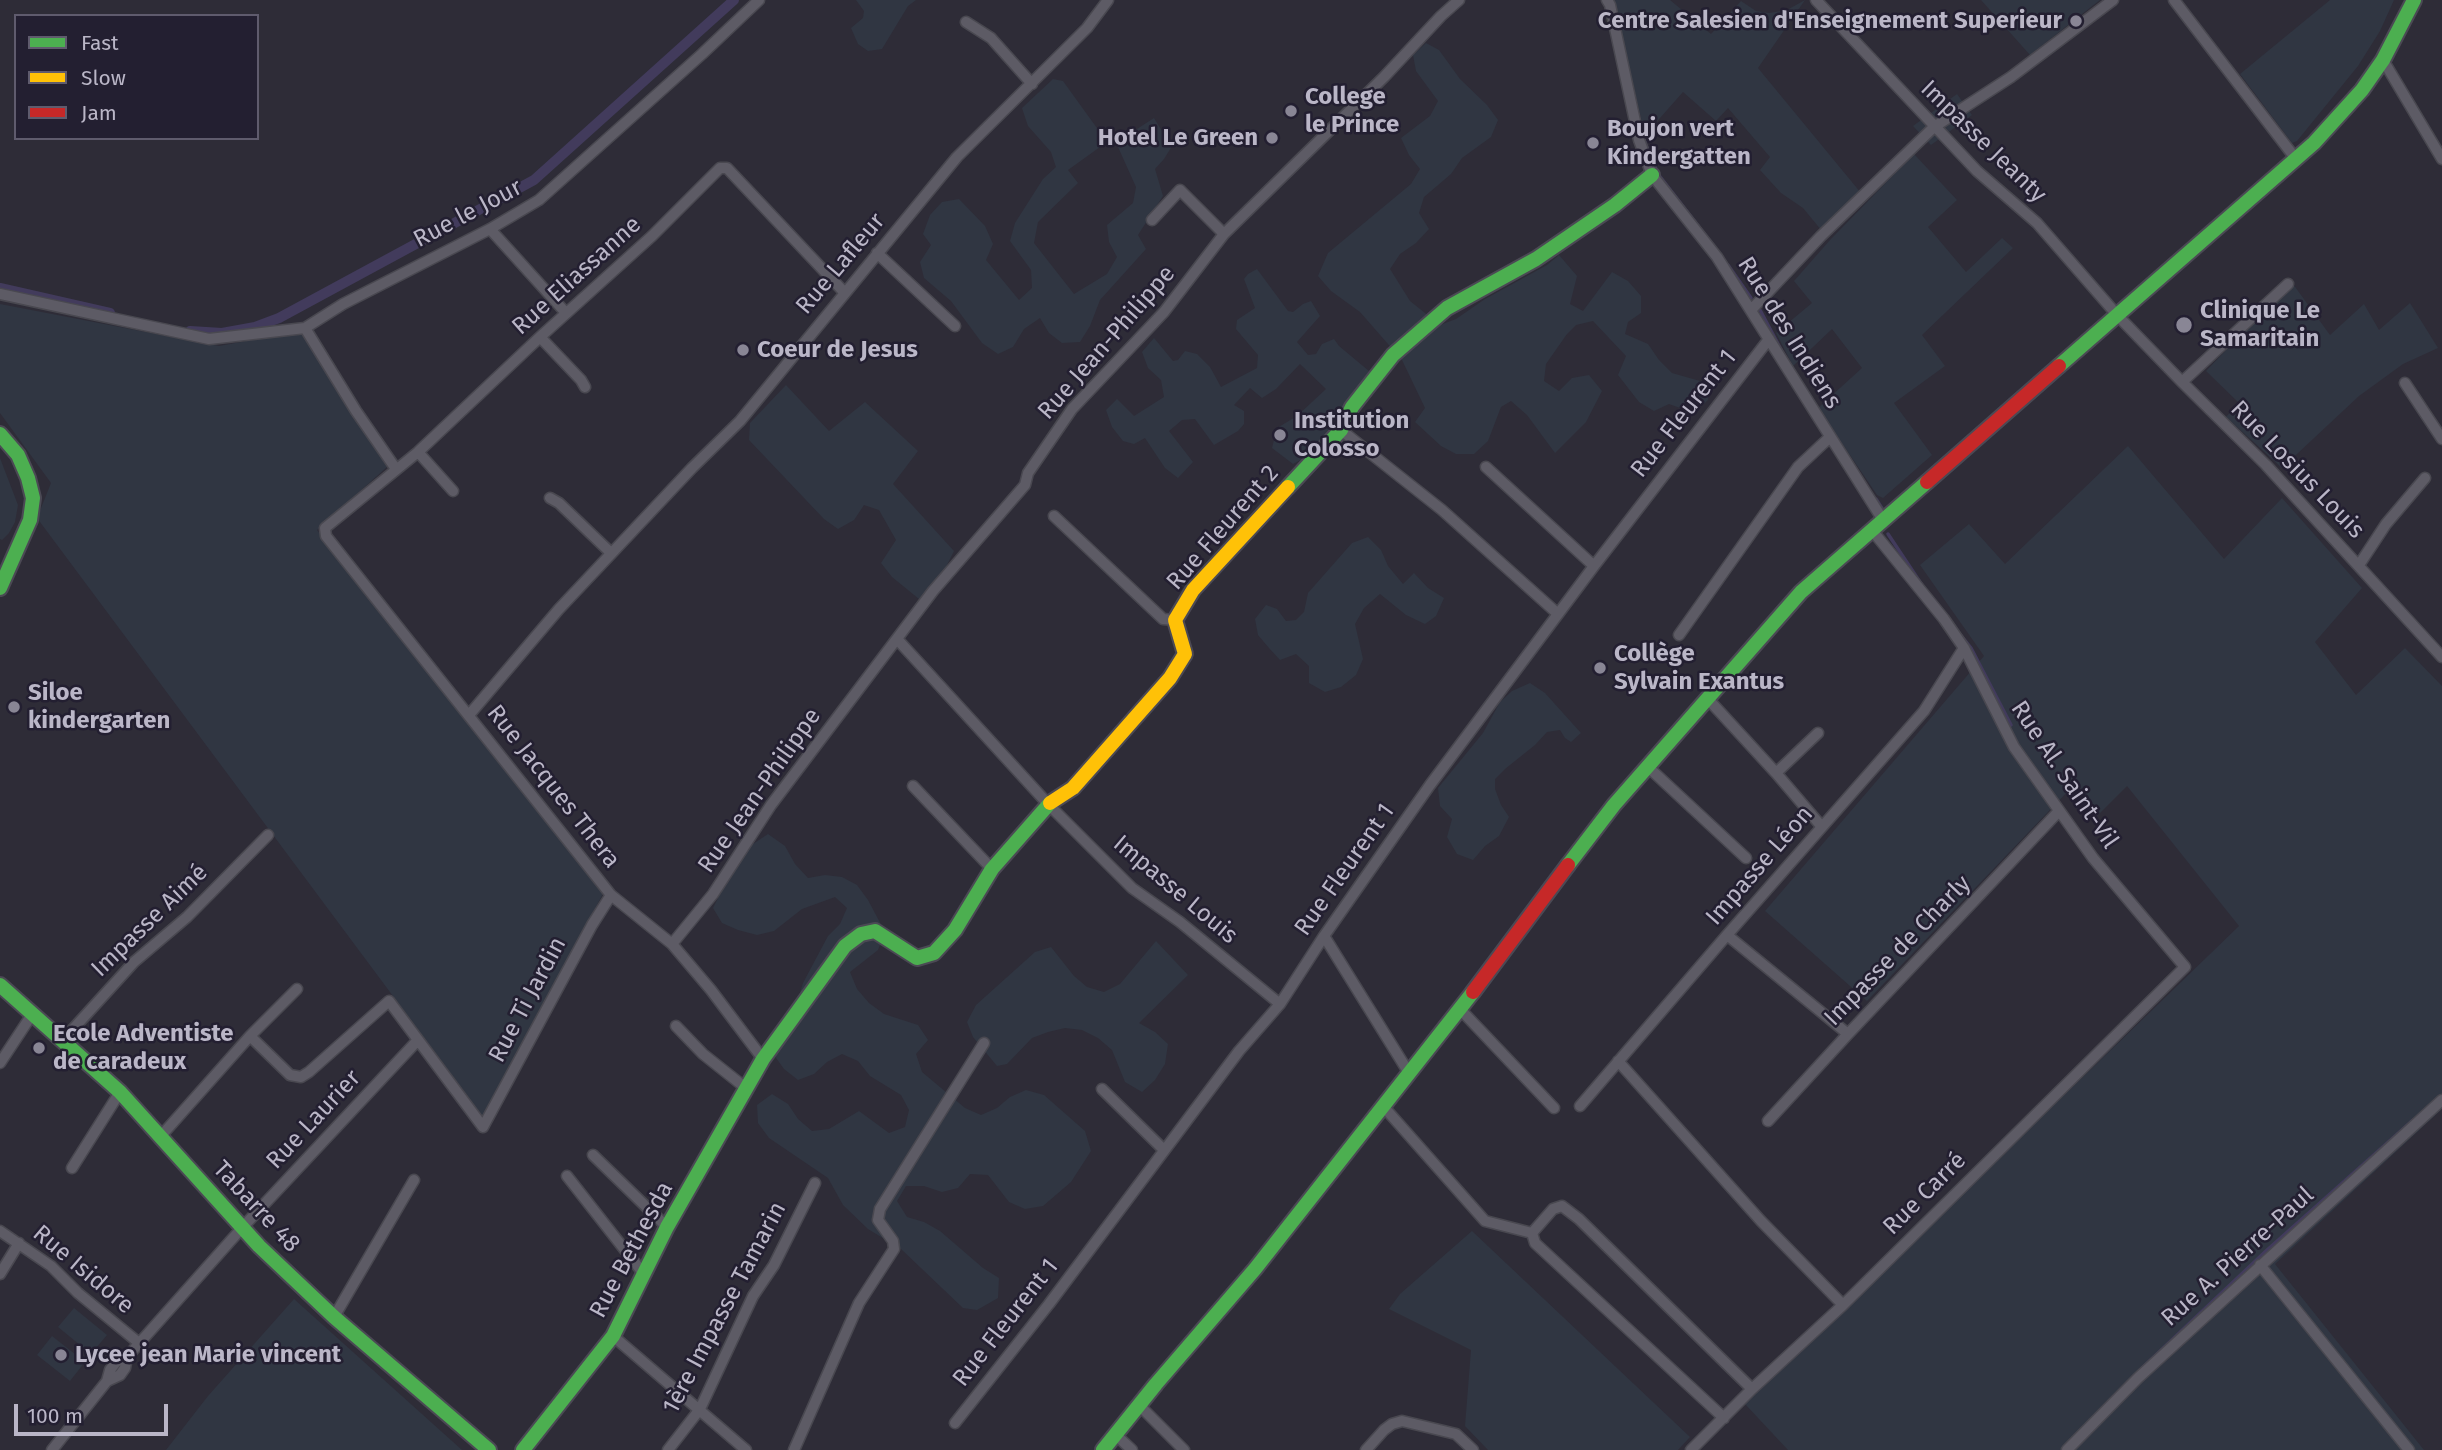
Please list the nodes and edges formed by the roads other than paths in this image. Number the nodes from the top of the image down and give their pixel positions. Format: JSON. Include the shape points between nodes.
{"nodes":[{"id":1,"x":759,"y":0,"type":"edge"},
{"id":2,"x":1108,"y":0,"type":"edge"},
{"id":3,"x":1459,"y":0,"type":"edge"},
{"id":4,"x":1607,"y":0,"type":"edge"},
{"id":5,"x":1816,"y":0,"type":"edge"},
{"id":6,"x":2113,"y":0,"type":"edge"},
{"id":7,"x":2174,"y":0,"type":"edge"},
{"id":8,"x":2414,"y":0,"type":"edge"},
{"id":9,"x":966,"y":22,"type":"dead end"},
{"id":10,"x":2383,"y":60,"type":"junction"},
{"id":11,"x":1032,"y":84,"type":"junction"},
{"id":12,"x":1934,"y":127,"type":"junction"},
{"id":13,"x":2295,"y":159,"type":"junction"},
{"id":14,"x":2442,"y":159,"type":"edge"},
{"id":15,"x":1652,"y":175,"type":"junction"},
{"id":16,"x":1152,"y":220,"type":"dead end"},
{"id":17,"x":490,"y":229,"type":"junction"},
{"id":18,"x":1224,"y":234,"type":"junction"},
{"id":19,"x":877,"y":253,"type":"junction"},
{"id":20,"x":2288,"y":284,"type":"dead end"},
{"id":21,"x":845,"y":292,"type":"junction"},
{"id":22,"x":0,"y":294,"type":"edge"},
{"id":23,"x":1752,"y":309,"type":"junction"},
{"id":24,"x":566,"y":313,"type":"junction"},
{"id":25,"x":2118,"y":316,"type":"junction"},
{"id":26,"x":955,"y":326,"type":"dead end"},
{"id":27,"x":304,"y":328,"type":"junction"},
{"id":28,"x":540,"y":337,"type":"junction"},
{"id":29,"x":1769,"y":339,"type":"junction"},
{"id":30,"x":2182,"y":382,"type":"junction"},
{"id":31,"x":2405,"y":383,"type":"dead end"},
{"id":32,"x":585,"y":387,"type":"dead end"},
{"id":33,"x":1341,"y":429,"type":"junction"},
{"id":34,"x":0,"y":433,"type":"edge"},
{"id":35,"x":1830,"y":437,"type":"junction"},
{"id":36,"x":2442,"y":439,"type":"edge"},
{"id":37,"x":418,"y":452,"type":"junction"},
{"id":38,"x":1486,"y":467,"type":"dead end"},
{"id":39,"x":396,"y":469,"type":"junction"},
{"id":40,"x":2425,"y":478,"type":"dead end"},
{"id":41,"x":453,"y":491,"type":"dead end"},
{"id":42,"x":550,"y":498,"type":"dead end"},
{"id":43,"x":1055,"y":516,"type":"dead end"},
{"id":44,"x":1877,"y":524,"type":"junction"},
{"id":45,"x":325,"y":528,"type":"joint"},
{"id":46,"x":611,"y":553,"type":"junction"},
{"id":47,"x":2359,"y":565,"type":"junction"},
{"id":48,"x":1594,"y":566,"type":"junction"},
{"id":49,"x":0,"y":588,"type":"edge"},
{"id":50,"x":1558,"y":614,"type":"junction"},
{"id":51,"x":1175,"y":620,"type":"junction"},
{"id":52,"x":1679,"y":635,"type":"dead end"},
{"id":53,"x":897,"y":639,"type":"junction"},
{"id":54,"x":1964,"y":648,"type":"junction"},
{"id":55,"x":2442,"y":657,"type":"edge"},
{"id":56,"x":1708,"y":699,"type":"junction"},
{"id":57,"x":469,"y":715,"type":"junction"},
{"id":58,"x":1818,"y":733,"type":"dead end"},
{"id":59,"x":1647,"y":766,"type":"junction"},
{"id":60,"x":1776,"y":773,"type":"junction"},
{"id":61,"x":913,"y":786,"type":"dead end"},
{"id":62,"x":1048,"y":804,"type":"junction"},
{"id":63,"x":2059,"y":811,"type":"junction"},
{"id":64,"x":1822,"y":827,"type":"junction"},
{"id":65,"x":268,"y":835,"type":"dead end"},
{"id":66,"x":1746,"y":858,"type":"dead end"},
{"id":67,"x":992,"y":869,"type":"junction"},
{"id":68,"x":611,"y":895,"type":"junction"},
{"id":69,"x":1727,"y":935,"type":"junction"},
{"id":70,"x":1324,"y":936,"type":"junction"},
{"id":71,"x":672,"y":944,"type":"junction"},
{"id":72,"x":2185,"y":967,"type":"joint"},
{"id":73,"x":0,"y":985,"type":"edge"},
{"id":74,"x":298,"y":989,"type":"dead end"},
{"id":75,"x":1280,"y":1004,"type":"junction"},
{"id":76,"x":1460,"y":1009,"type":"junction"},
{"id":77,"x":33,"y":1013,"type":"junction"},
{"id":78,"x":676,"y":1026,"type":"dead end"},
{"id":79,"x":1848,"y":1034,"type":"junction"},
{"id":80,"x":250,"y":1036,"type":"junction"},
{"id":81,"x":63,"y":1040,"type":"junction"},
{"id":82,"x":418,"y":1040,"type":"junction"},
{"id":83,"x":984,"y":1043,"type":"dead end"},
{"id":84,"x":763,"y":1059,"type":"junction"},
{"id":85,"x":1618,"y":1061,"type":"junction"},
{"id":86,"x":0,"y":1063,"type":"edge"},
{"id":87,"x":1409,"y":1073,"type":"junction"},
{"id":88,"x":747,"y":1088,"type":"junction"},
{"id":89,"x":1102,"y":1089,"type":"dead end"},
{"id":90,"x":120,"y":1093,"type":"junction"},
{"id":91,"x":2442,"y":1100,"type":"edge"},
{"id":92,"x":1383,"y":1106,"type":"junction"},
{"id":93,"x":1580,"y":1107,"type":"dead end"},
{"id":94,"x":1554,"y":1108,"type":"dead end"},
{"id":95,"x":1768,"y":1121,"type":"dead end"},
{"id":96,"x":161,"y":1136,"type":"junction"},
{"id":97,"x":1164,"y":1150,"type":"junction"},
{"id":98,"x":593,"y":1155,"type":"dead end"},
{"id":99,"x":72,"y":1168,"type":"dead end"},
{"id":100,"x":567,"y":1176,"type":"dead end"},
{"id":101,"x":414,"y":1181,"type":"dead end"},
{"id":102,"x":815,"y":1183,"type":"dead end"},
{"id":103,"x":667,"y":1227,"type":"junction"},
{"id":104,"x":241,"y":1229,"type":"junction"},
{"id":105,"x":0,"y":1231,"type":"edge"},
{"id":106,"x":1532,"y":1233,"type":"junction"},
{"id":107,"x":19,"y":1242,"type":"junction"},
{"id":108,"x":2260,"y":1265,"type":"junction"},
{"id":109,"x":643,"y":1273,"type":"junction"},
{"id":110,"x":0,"y":1274,"type":"edge"},
{"id":111,"x":1843,"y":1305,"type":"junction"},
{"id":112,"x":334,"y":1317,"type":"junction"},
{"id":113,"x":613,"y":1336,"type":"junction"},
{"id":114,"x":139,"y":1343,"type":"junction"},
{"id":115,"x":1752,"y":1389,"type":"junction"},
{"id":116,"x":1139,"y":1405,"type":"junction"},
{"id":117,"x":699,"y":1409,"type":"junction"},
{"id":118,"x":1724,"y":1418,"type":"junction"},
{"id":119,"x":955,"y":1423,"type":"dead end"},
{"id":120,"x":1116,"y":1435,"type":"junction"},
{"id":121,"x":52,"y":1450,"type":"edge"},
{"id":122,"x":489,"y":1450,"type":"edge"},
{"id":123,"x":523,"y":1450,"type":"edge"},
{"id":124,"x":668,"y":1450,"type":"edge"},
{"id":125,"x":746,"y":1450,"type":"edge"},
{"id":126,"x":794,"y":1450,"type":"edge"},
{"id":127,"x":1103,"y":1450,"type":"edge"},
{"id":128,"x":1132,"y":1450,"type":"edge"},
{"id":129,"x":1184,"y":1450,"type":"edge"},
{"id":130,"x":1366,"y":1450,"type":"edge"},
{"id":131,"x":1473,"y":1450,"type":"edge"},
{"id":132,"x":1691,"y":1450,"type":"edge"},
{"id":133,"x":2067,"y":1450,"type":"edge"},
{"id":134,"x":2409,"y":1450,"type":"edge"}],
"edges":[{"from":1,"to":17,"type":"street","name":"Rue le Jour","via":[[551,191]]},
{"from":2,"to":11,"type":"street","name":"Rue Lafleur"},
{"from":3,"to":18,"type":"street","name":"Rue Jean-Philippe"},
{"from":4,"to":15,"type":"street","name":"Rue des Indiens","via":[[1639,140]]},
{"from":5,"to":12,"type":"street","name":"Impasse Jeanty"},
{"from":6,"to":12,"type":"street","via":[[2011,77]]},
{"from":7,"to":13,"type":"street"},
{"from":8,"to":10,"type":"street"},
{"from":9,"to":11,"type":"street","via":[[991,38]]},
{"from":10,"to":13,"type":"street","via":[[2323,134]]},
{"from":10,"to":14,"type":"street"},
{"from":11,"to":19,"type":"street","name":"Rue Lafleur","via":[[957,157]]},
{"from":12,"to":23,"type":"street"},
{"from":12,"to":25,"type":"street","name":"Impasse Jeanty","via":[[2037,223]]},
{"from":13,"to":25,"type":"street"},
{"from":15,"to":23,"type":"street","name":"Rue des Indiens"},
{"from":15,"to":33,"type":"street","name":"Rue Fleurent 2","via":[[1536,260],[1447,308],[1393,355],[1352,407]]},
{"from":16,"to":18,"type":"street","via":[[1180,190]]},
{"from":17,"to":24,"type":"street"},
{"from":17,"to":27,"type":"street","name":"Rue le Jour"},
{"from":18,"to":53,"type":"street","name":"Rue Jean-Philippe","via":[[1164,312],[1072,409],[1028,473],[1025,485]]},
{"from":19,"to":21,"type":"street","name":"Rue Lafleur"},
{"from":19,"to":26,"type":"street"},
{"from":20,"to":30,"type":"street"},
{"from":21,"to":24,"type":"street","name":"Rue Eliassanne","via":[[723,167]]},
{"from":21,"to":46,"type":"street","name":"Rue Lafleur","via":[[740,421]]},
{"from":22,"to":27,"type":"street","via":[[209,339]]},
{"from":23,"to":29,"type":"street","name":"Rue des Indiens"},
{"from":24,"to":28,"type":"street","name":"Rue Eliassanne"},
{"from":25,"to":30,"type":"street","name":"Rue Losius Louis"},
{"from":25,"to":44,"type":"street"},
{"from":27,"to":39,"type":"street"},
{"from":28,"to":32,"type":"street"},
{"from":28,"to":37,"type":"street","name":"Rue Eliassanne"},
{"from":29,"to":35,"type":"street","name":"Rue des Indiens"},
{"from":29,"to":48,"type":"street","name":"Rue Fleurent 1"},
{"from":30,"to":47,"type":"street","name":"Rue Losius Louis"},
{"from":31,"to":36,"type":"street"},
{"from":33,"to":50,"type":"street","via":[[1442,510]]},
{"from":33,"to":51,"type":"street","name":"Rue Fleurent 2","via":[[1193,590]]},
{"from":34,"to":49,"type":"street","via":[[18,455],[33,498],[30,520]]},
{"from":35,"to":44,"type":"street","name":"Rue des Indiens"},
{"from":35,"to":52,"type":"street","via":[[1798,467]]},
{"from":37,"to":39,"type":"street","name":"Rue Eliassanne"},
{"from":37,"to":41,"type":"street"},
{"from":38,"to":48,"type":"street"},
{"from":39,"to":45,"type":"street","name":"Rue Eliassanne"},
{"from":40,"to":47,"type":"street"},
{"from":42,"to":46,"type":"street"},
{"from":43,"to":51,"type":"street","via":[[1163,619]]},
{"from":44,"to":54,"type":"street","name":"Rue Al. Saint-Vil"},
{"from":44,"to":56,"type":"street","via":[[1801,592]]},
{"from":45,"to":57,"type":"street","name":"Rue Jacques Thera","via":[[326,536]]},
{"from":46,"to":57,"type":"street","name":"Rue Lafleur"},
{"from":47,"to":55,"type":"street","name":"Rue Losius Louis"},
{"from":48,"to":50,"type":"street","name":"Rue Fleurent 1"},
{"from":50,"to":70,"type":"street","name":"Rue Fleurent 1"},
{"from":51,"to":62,"type":"street","name":"Rue Fleurent 2","via":[[1185,654],[1170,678],[1073,788]]},
{"from":53,"to":62,"type":"street","name":"Impasse Louis"},
{"from":53,"to":71,"type":"street","name":"Rue Jean-Philippe"},
{"from":54,"to":63,"type":"street","name":"Rue Al. Saint-Vil","via":[[2014,747]]},
{"from":54,"to":64,"type":"street","name":"Impasse Léon","via":[[1924,710]]},
{"from":56,"to":59,"type":"street"},
{"from":56,"to":60,"type":"street"},
{"from":57,"to":68,"type":"street","name":"Rue Jacques Thera"},
{"from":58,"to":60,"type":"street"},
{"from":59,"to":66,"type":"street"},
{"from":59,"to":76,"type":"street"},
{"from":60,"to":64,"type":"street"},
{"from":61,"to":67,"type":"street"},
{"from":62,"to":67,"type":"street","name":"Rue Fleurent 2"},
{"from":62,"to":75,"type":"street","name":"Impasse Louis","via":[[1132,888]]},
{"from":63,"to":72,"type":"street","name":"Rue Al. Saint-Vil"},
{"from":63,"to":79,"type":"street","name":"Impasse de Charly"},
{"from":64,"to":69,"type":"street","name":"Impasse Léon"},
{"from":65,"to":81,"type":"street","name":"Impasse Aimé","via":[[187,917],[134,962]]},
{"from":67,"to":84,"type":"street","name":"Rue Fleurent 2","via":[[955,930],[934,953],[917,958],[875,931],[861,934],[845,946]]},
{"from":68,"to":71,"type":"street","name":"Rue Jacques Thera"},
{"from":68,"to":82,"type":"street","name":"Rue Ti Jardin","via":[[483,1127]]},
{"from":69,"to":79,"type":"street"},
{"from":69,"to":85,"type":"street","name":"Impasse Léon"},
{"from":70,"to":75,"type":"street","name":"Rue Fleurent 1"},
{"from":70,"to":87,"type":"street"},
{"from":71,"to":84,"type":"street","name":"Rue Jacques Thera"},
{"from":72,"to":111,"type":"street","name":"Rue Carré"},
{"from":73,"to":77,"type":"street","name":"Tabarre 48"},
{"from":74,"to":80,"type":"street"},
{"from":75,"to":97,"type":"street","name":"Rue Fleurent 1"},
{"from":76,"to":87,"type":"street"},
{"from":76,"to":94,"type":"street"},
{"from":77,"to":81,"type":"street","name":"Tabarre 48"},
{"from":77,"to":86,"type":"street"},
{"from":78,"to":88,"type":"street"},
{"from":79,"to":95,"type":"street","name":"Impasse de Charly"},
{"from":80,"to":82,"type":"street","via":[[290,1075],[301,1077],[390,1001]]},
{"from":80,"to":96,"type":"street"},
{"from":81,"to":90,"type":"street","name":"Tabarre 48"},
{"from":82,"to":104,"type":"street","name":"Rue Laurier"},
{"from":83,"to":126,"type":"street","via":[[880,1209],[878,1220],[894,1248],[859,1303]]},
{"from":84,"to":88,"type":"street","name":"Rue Bethesda"},
{"from":85,"to":93,"type":"street","name":"Impasse Léon"},
{"from":85,"to":111,"type":"street"},
{"from":87,"to":92,"type":"street"},
{"from":88,"to":103,"type":"street","name":"Rue Bethesda"},
{"from":89,"to":97,"type":"street"},
{"from":90,"to":96,"type":"street","name":"Tabarre 48"},
{"from":90,"to":99,"type":"street"},
{"from":91,"to":108,"type":"street","name":"Rue A. Pierre-Paul"},
{"from":92,"to":106,"type":"street","via":[[1485,1221]]},
{"from":92,"to":116,"type":"street","via":[[1255,1269]]},
{"from":96,"to":104,"type":"street","name":"Tabarre 48"},
{"from":97,"to":119,"type":"street","name":"Rue Fleurent 1"},
{"from":98,"to":103,"type":"street"},
{"from":100,"to":109,"type":"street"},
{"from":101,"to":112,"type":"street"},
{"from":102,"to":117,"type":"street","name":"1ère Impasse Tamarin","via":[[753,1296]]},
{"from":103,"to":109,"type":"street","name":"Rue Bethesda"},
{"from":104,"to":112,"type":"street","name":"Tabarre 48"},
{"from":104,"to":114,"type":"street","name":"Rue Laurier"},
{"from":105,"to":107,"type":"street","name":"Rue Isidore"},
{"from":106,"to":115,"type":"street","via":[[1553,1209],[1562,1206]]},
{"from":106,"to":118,"type":"street","via":[[1535,1243]]},
{"from":107,"to":110,"type":"street"},
{"from":107,"to":114,"type":"street","name":"Rue Isidore"},
{"from":108,"to":133,"type":"street","name":"Rue A. Pierre-Paul"},
{"from":108,"to":134,"type":"street"},
{"from":109,"to":113,"type":"street","name":"Rue Bethesda"},
{"from":111,"to":115,"type":"street","name":"Rue Carré"},
{"from":112,"to":122,"type":"street","name":"Tabarre 48"},
{"from":113,"to":117,"type":"street"},
{"from":113,"to":123,"type":"street","name":"Rue Bethesda"},
{"from":114,"to":121,"type":"street","name":"Rue Laurier","via":[[116,1362],[107,1381]]},
{"from":115,"to":118,"type":"street","name":"Rue Carré"},
{"from":116,"to":120,"type":"street"},
{"from":116,"to":129,"type":"street"},
{"from":117,"to":124,"type":"street","name":"1ère Impasse Tamarin"},
{"from":117,"to":125,"type":"street"},
{"from":118,"to":132,"type":"street","name":"Rue Carré"},
{"from":120,"to":127,"type":"street"},
{"from":120,"to":128,"type":"street"},
{"from":130,"to":131,"type":"street","via":[[1392,1423],[1402,1421],[1456,1434]]}]}
